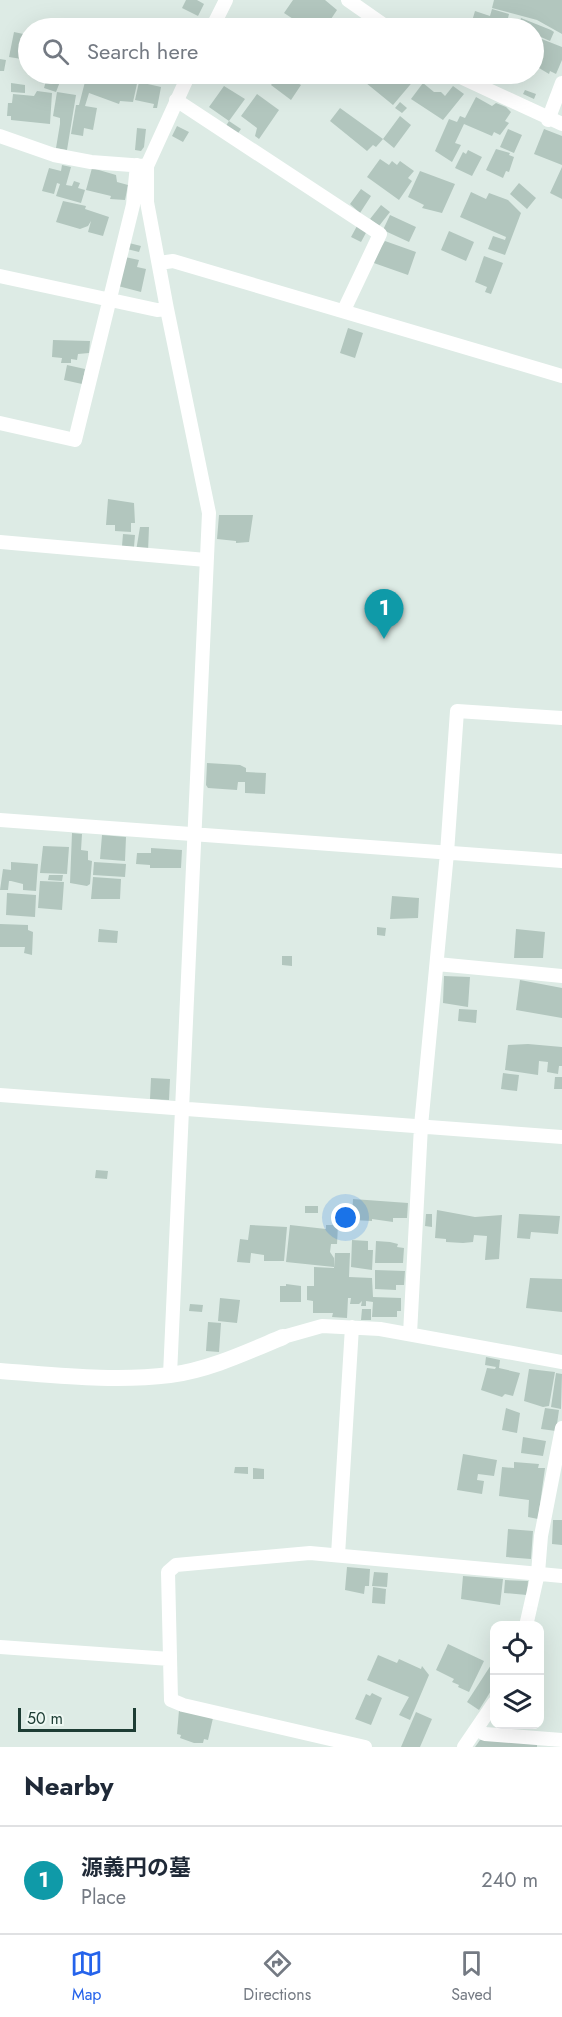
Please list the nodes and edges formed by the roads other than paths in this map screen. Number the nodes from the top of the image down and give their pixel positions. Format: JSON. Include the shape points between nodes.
{"nodes":[{"id":1,"x":226,"y":0,"type":"edge"},
{"id":2,"x":348,"y":0,"type":"edge"},
{"id":3,"x":217,"y":18,"type":"edge"},
{"id":4,"x":374,"y":18,"type":"edge"},
{"id":5,"x":562,"y":83,"type":"edge"},
{"id":6,"x":184,"y":84,"type":"edge"},
{"id":7,"x":474,"y":84,"type":"edge"},
{"id":8,"x":176,"y":100,"type":"junction"},
{"id":9,"x":548,"y":120,"type":"junction"},
{"id":10,"x":562,"y":124,"type":"edge"},
{"id":11,"x":0,"y":136,"type":"edge"},
{"id":12,"x":142,"y":165,"type":"junction"},
{"id":13,"x":159,"y":263,"type":"junction"},
{"id":14,"x":0,"y":276,"type":"edge"},
{"id":15,"x":109,"y":300,"type":"junction"},
{"id":16,"x":167,"y":309,"type":"junction"},
{"id":17,"x":344,"y":310,"type":"junction"},
{"id":18,"x":562,"y":376,"type":"edge"},
{"id":19,"x":0,"y":423,"type":"edge"},
{"id":20,"x":0,"y":542,"type":"edge"},
{"id":21,"x":206,"y":560,"type":"junction"},
{"id":22,"x":562,"y":718,"type":"edge"},
{"id":23,"x":0,"y":820,"type":"edge"},
{"id":24,"x":192,"y":834,"type":"junction"},
{"id":25,"x":447,"y":853,"type":"junction"},
{"id":26,"x":562,"y":861,"type":"edge"},
{"id":27,"x":436,"y":964,"type":"junction"},
{"id":28,"x":562,"y":976,"type":"edge"},
{"id":29,"x":0,"y":1095,"type":"edge"},
{"id":30,"x":180,"y":1109,"type":"junction"},
{"id":31,"x":421,"y":1126,"type":"junction"},
{"id":32,"x":562,"y":1137,"type":"edge"},
{"id":33,"x":352,"y":1327,"type":"junction"},
{"id":34,"x":410,"y":1334,"type":"junction"},
{"id":35,"x":283,"y":1337,"type":"joint"},
{"id":36,"x":562,"y":1362,"type":"edge"},
{"id":37,"x":0,"y":1371,"type":"edge"},
{"id":38,"x":170,"y":1375,"type":"junction"},
{"id":39,"x":562,"y":1428,"type":"edge"},
{"id":40,"x":338,"y":1555,"type":"junction"},
{"id":41,"x":538,"y":1573,"type":"junction"},
{"id":42,"x":562,"y":1576,"type":"edge"},
{"id":43,"x":527,"y":1621,"type":"edge"},
{"id":44,"x":0,"y":1647,"type":"edge"},
{"id":45,"x":170,"y":1659,"type":"junction"},
{"id":46,"x":490,"y":1711,"type":"edge"},
{"id":47,"x":478,"y":1730,"type":"junction"},
{"id":48,"x":562,"y":1740,"type":"edge"},
{"id":49,"x":365,"y":1747,"type":"edge"},
{"id":50,"x":464,"y":1747,"type":"edge"}],
"edges":[{"from":1,"to":3,"type":"street"},
{"from":2,"to":4,"type":"street"},
{"from":5,"to":9,"type":"street"},
{"from":6,"to":8,"type":"street"},
{"from":7,"to":9,"type":"street"},
{"from":8,"to":12,"type":"street"},
{"from":8,"to":17,"type":"street","via":[[380,234]]},
{"from":9,"to":10,"type":"street"},
{"from":11,"to":12,"type":"street","via":[[63,157]]},
{"from":12,"to":13,"type":"street"},
{"from":12,"to":15,"type":"street"},
{"from":13,"to":16,"type":"street"},
{"from":13,"to":17,"type":"street","via":[[173,261]]},
{"from":14,"to":15,"type":"street"},
{"from":15,"to":16,"type":"street"},
{"from":15,"to":19,"type":"street","via":[[75,440]]},
{"from":16,"to":21,"type":"street","via":[[207,497]]},
{"from":17,"to":18,"type":"street"},
{"from":20,"to":21,"type":"street"},
{"from":21,"to":24,"type":"street"},
{"from":22,"to":25,"type":"street","via":[[457,711]]},
{"from":23,"to":24,"type":"street"},
{"from":24,"to":25,"type":"street"},
{"from":24,"to":30,"type":"street"},
{"from":25,"to":26,"type":"street"},
{"from":25,"to":27,"type":"street"},
{"from":27,"to":28,"type":"street"},
{"from":27,"to":31,"type":"street"},
{"from":29,"to":30,"type":"street"},
{"from":30,"to":31,"type":"street"},
{"from":30,"to":38,"type":"street"},
{"from":31,"to":32,"type":"street"},
{"from":31,"to":34,"type":"street"},
{"from":33,"to":34,"type":"street"},
{"from":33,"to":35,"type":"street","via":[[322,1326]]},
{"from":33,"to":40,"type":"street"},
{"from":34,"to":36,"type":"street"},
{"from":35,"to":38,"type":"street","via":[[212,1365]]},
{"from":37,"to":38,"type":"street","via":[[83,1377]]},
{"from":39,"to":41,"type":"street","via":[[541,1536]]},
{"from":40,"to":41,"type":"street"},
{"from":40,"to":45,"type":"street","via":[[310,1553],[176,1565],[168,1572]]},
{"from":41,"to":42,"type":"street"},
{"from":41,"to":43,"type":"street"},
{"from":44,"to":45,"type":"street"},
{"from":45,"to":49,"type":"street","via":[[171,1700]]},
{"from":46,"to":47,"type":"street"},
{"from":47,"to":48,"type":"street","via":[[485,1734]]},
{"from":47,"to":50,"type":"street"}]}
